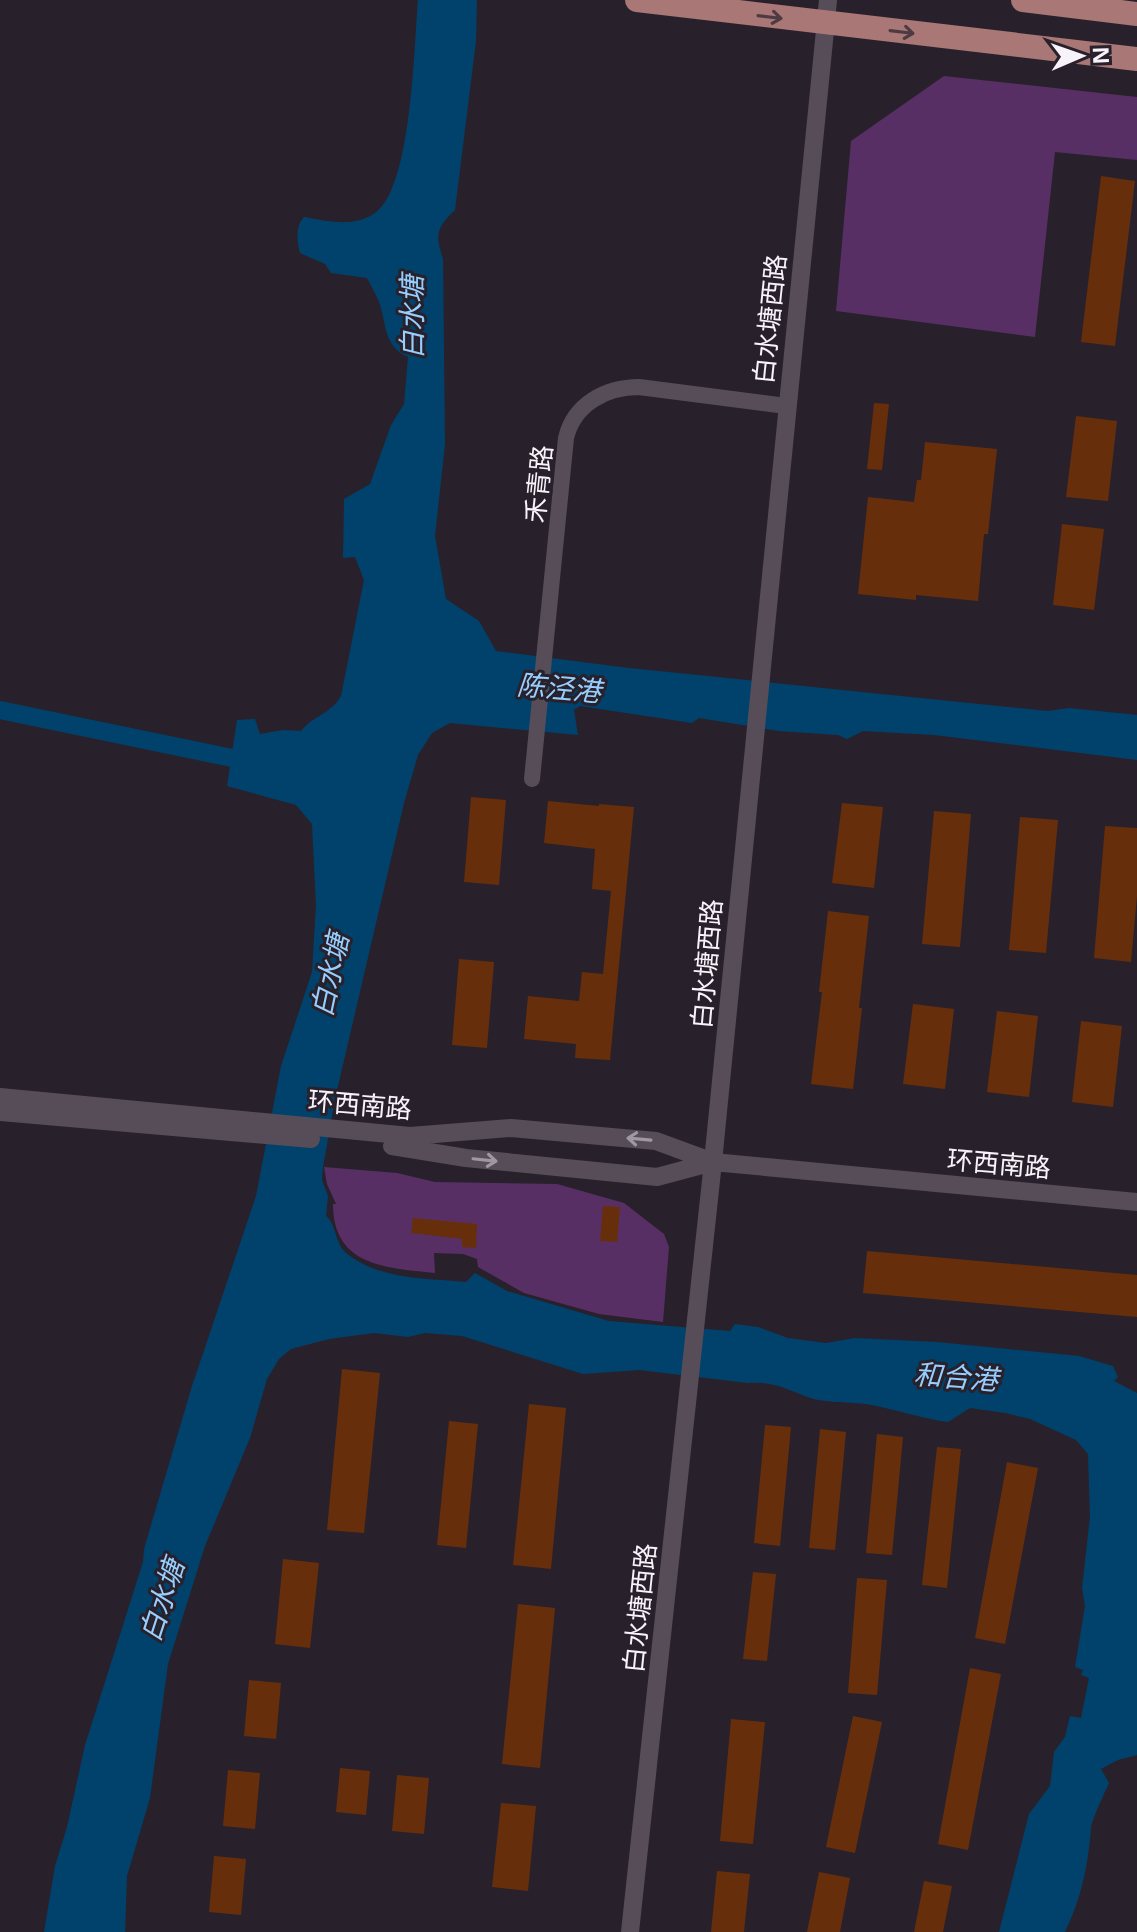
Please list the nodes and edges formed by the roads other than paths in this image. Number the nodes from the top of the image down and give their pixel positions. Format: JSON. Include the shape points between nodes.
{"nodes":[{"id":1,"x":637,"y":0,"type":"edge"},
{"id":2,"x":1023,"y":0,"type":"edge"},
{"id":3,"x":826,"y":12,"type":"edge"},
{"id":4,"x":1137,"y":14,"type":"edge"},
{"id":5,"x":1137,"y":59,"type":"edge"},
{"id":6,"x":786,"y":406,"type":"junction"},
{"id":7,"x":532,"y":779,"type":"dead end"},
{"id":8,"x":0,"y":1097,"type":"edge"},
{"id":9,"x":0,"y":1112,"type":"edge"},
{"id":10,"x":210,"y":1124,"type":"junction"},
{"id":11,"x":409,"y":1142,"type":"junction"},
{"id":12,"x":713,"y":1162,"type":"junction"},
{"id":13,"x":1137,"y":1202,"type":"edge"},
{"id":14,"x":630,"y":1932,"type":"edge"}],
"edges":[{"from":1,"to":3,"type":"main road","one_way":true},
{"from":2,"to":4,"type":"main road"},
{"from":3,"to":5,"type":"main road","one_way":true},
{"from":3,"to":6,"type":"street","name":"白水塘西路"},
{"from":6,"to":7,"type":"street","name":"禾青路","via":[[621,387],[589,402],[568,428]]},
{"from":6,"to":12,"type":"street","name":"白水塘西路"},
{"from":8,"to":10,"type":"street","name":"环西南路"},
{"from":9,"to":10,"type":"street","name":"环西南路"},
{"from":10,"to":11,"type":"street","name":"环西南路"},
{"from":11,"to":12,"type":"street","name":"环西南路","one_way":true,"via":[[466,1158],[657,1177]]},
{"from":12,"to":11,"type":"street","name":"环西南路","one_way":true,"via":[[656,1141],[511,1128]]},
{"from":12,"to":13,"type":"street","name":"环西南路"},
{"from":12,"to":14,"type":"street","name":"白水塘西路"}]}
